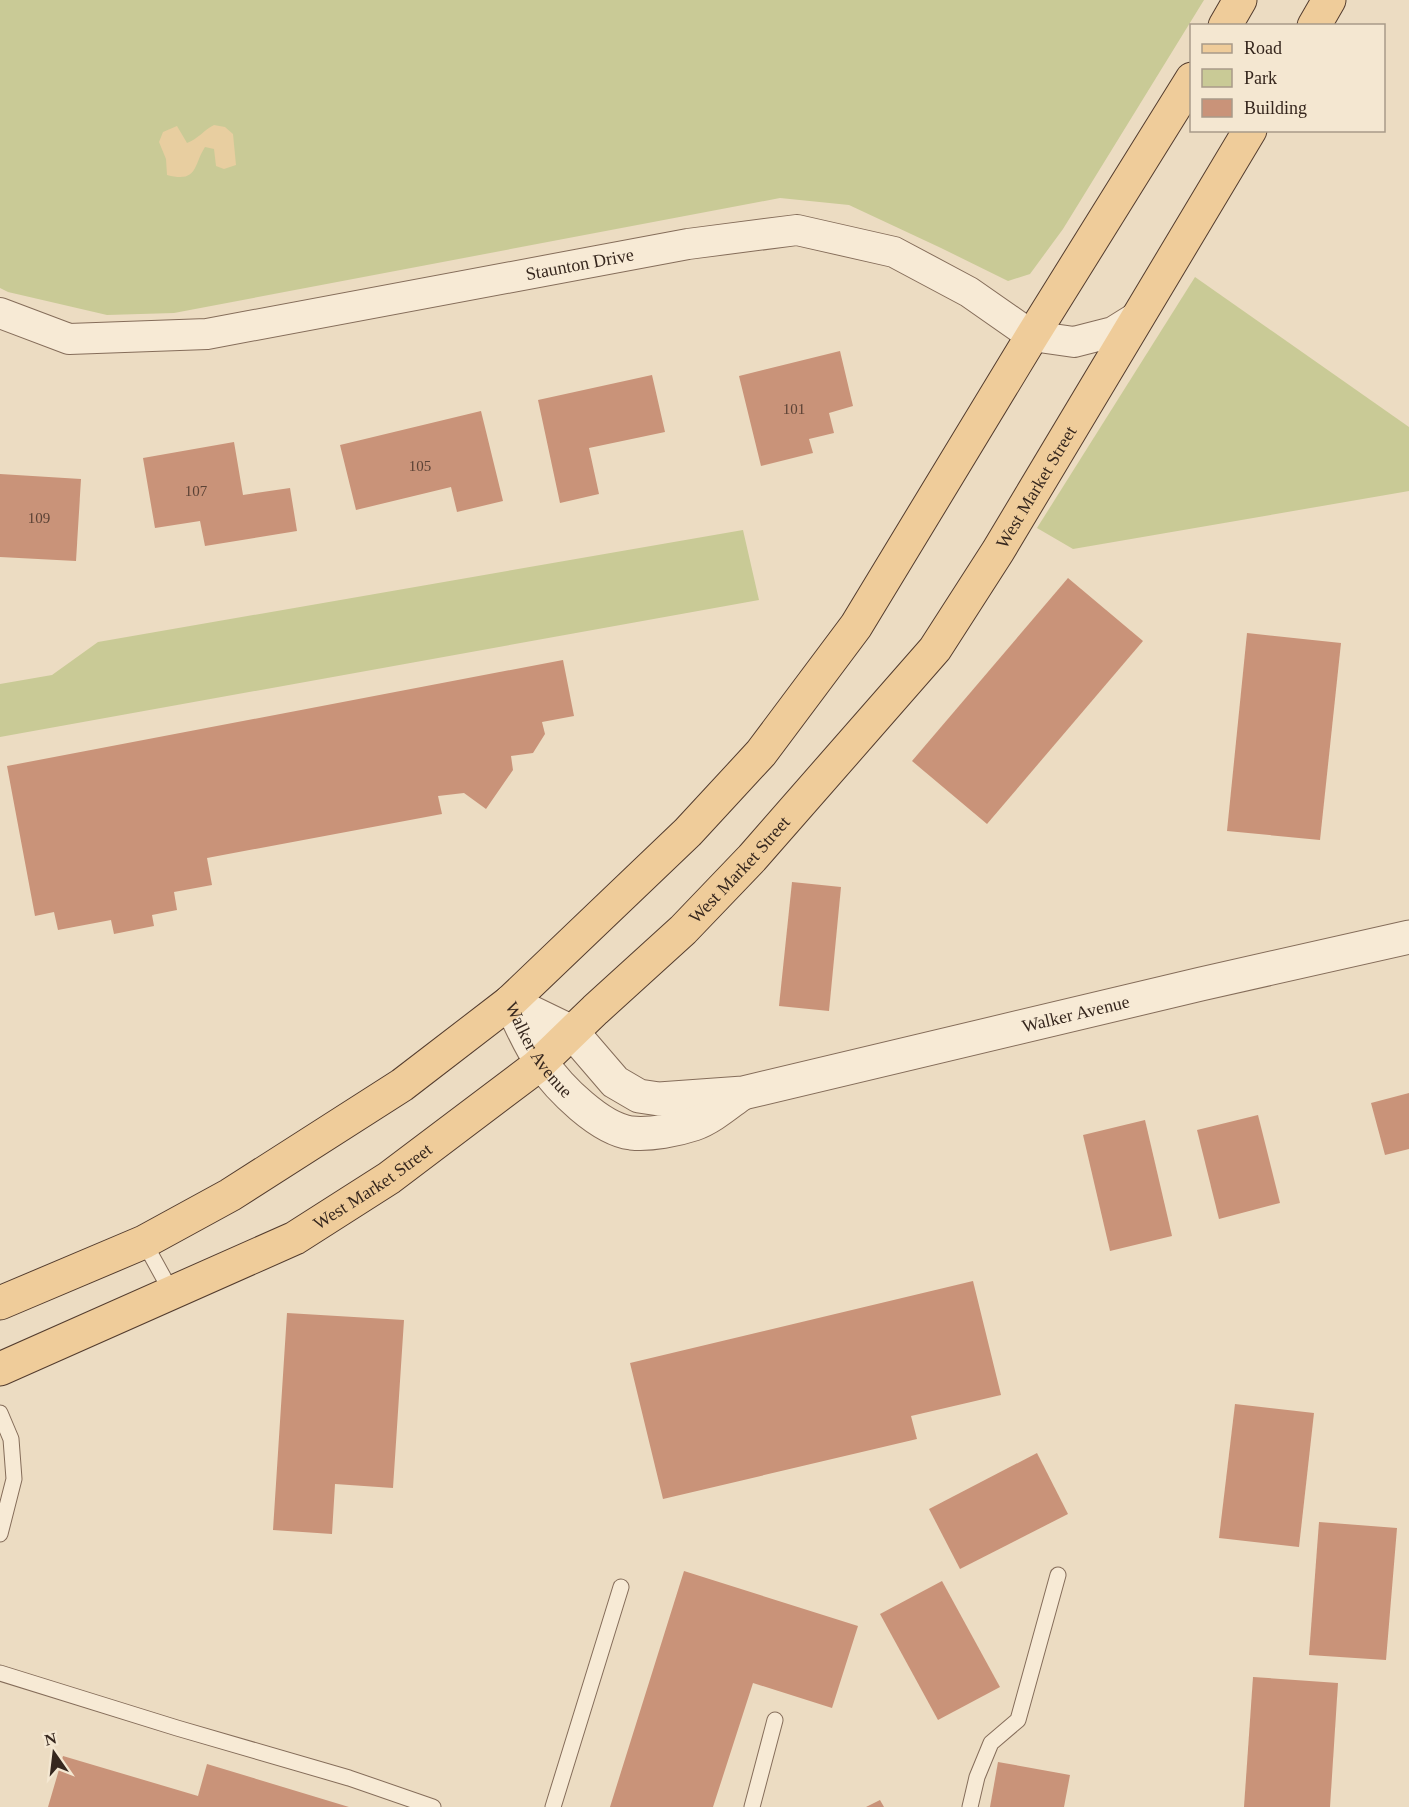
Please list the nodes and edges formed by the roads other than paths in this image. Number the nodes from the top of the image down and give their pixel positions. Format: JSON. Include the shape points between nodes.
{"nodes":[{"id":1,"x":1240,"y":0,"type":"edge"},
{"id":2,"x":1329,"y":0,"type":"edge"},
{"id":3,"x":1226,"y":24,"type":"edge"},
{"id":4,"x":1315,"y":24,"type":"edge"},
{"id":5,"x":1190,"y":81,"type":"edge"},
{"id":6,"x":1249,"y":132,"type":"edge"},
{"id":7,"x":0,"y":313,"type":"edge"},
{"id":8,"x":1137,"y":317,"type":"junction"},
{"id":9,"x":1032,"y":336,"type":"junction"},
{"id":10,"x":1409,"y":937,"type":"edge"},
{"id":11,"x":510,"y":1002,"type":"junction"},
{"id":12,"x":572,"y":1032,"type":"junction"},
{"id":13,"x":541,"y":1063,"type":"junction"},
{"id":14,"x":743,"y":1094,"type":"junction"},
{"id":15,"x":144,"y":1242,"type":"junction"},
{"id":16,"x":172,"y":1293,"type":"junction"},
{"id":17,"x":0,"y":1303,"type":"edge"},
{"id":18,"x":0,"y":1369,"type":"edge"},
{"id":19,"x":0,"y":1413,"type":"edge"},
{"id":20,"x":0,"y":1534,"type":"edge"},
{"id":21,"x":1058,"y":1575,"type":"dead end"},
{"id":22,"x":621,"y":1587,"type":"dead end"},
{"id":23,"x":0,"y":1673,"type":"edge"},
{"id":24,"x":774,"y":1720,"type":"dead end"},
{"id":25,"x":434,"y":1807,"type":"edge"},
{"id":26,"x":554,"y":1807,"type":"edge"},
{"id":27,"x":752,"y":1807,"type":"edge"},
{"id":28,"x":970,"y":1807,"type":"edge"}],
"edges":[{"from":1,"to":3,"type":"main road"},
{"from":2,"to":4,"type":"main road"},
{"from":5,"to":9,"type":"main road"},
{"from":6,"to":8,"type":"main road","name":"West Market Street"},
{"from":7,"to":9,"type":"street","name":"Staunton Drive","via":[[69,339],[207,334],[688,244],[797,230],[894,252],[969,292]]},
{"from":8,"to":9,"type":"street","name":"Staunton Drive","via":[[1113,332],[1074,342]]},
{"from":8,"to":12,"type":"main road","name":"West Market Street","via":[[935,649],[752,858],[683,930]]},
{"from":9,"to":11,"type":"main road","via":[[856,626],[761,753],[688,832]]},
{"from":10,"to":14,"type":"street","name":"Walker Avenue"},
{"from":11,"to":12,"type":"street","name":"Walker Avenue"},
{"from":11,"to":13,"type":"street","name":"Walker Avenue"},
{"from":11,"to":15,"type":"main road","via":[[402,1085],[230,1195]]},
{"from":12,"to":13,"type":"main road","name":"West Market Street"},
{"from":12,"to":14,"type":"street","name":"Walker Avenue","via":[[615,1082],[639,1096],[659,1099]]},
{"from":13,"to":14,"type":"street","name":"Walker Avenue","via":[[579,1105],[630,1133],[666,1131],[696,1123]]},
{"from":13,"to":16,"type":"main road","name":"West Market Street","via":[[389,1178],[295,1238]]},
{"from":15,"to":16,"type":"lane"},
{"from":15,"to":17,"type":"main road"},
{"from":16,"to":18,"type":"main road","name":"West Market Street"},
{"from":19,"to":20,"type":"lane","via":[[11,1439],[14,1479]]},
{"from":21,"to":28,"type":"lane","via":[[1018,1720],[991,1743]]},
{"from":22,"to":26,"type":"lane"},
{"from":23,"to":25,"type":"lane"},
{"from":24,"to":27,"type":"lane"}]}
